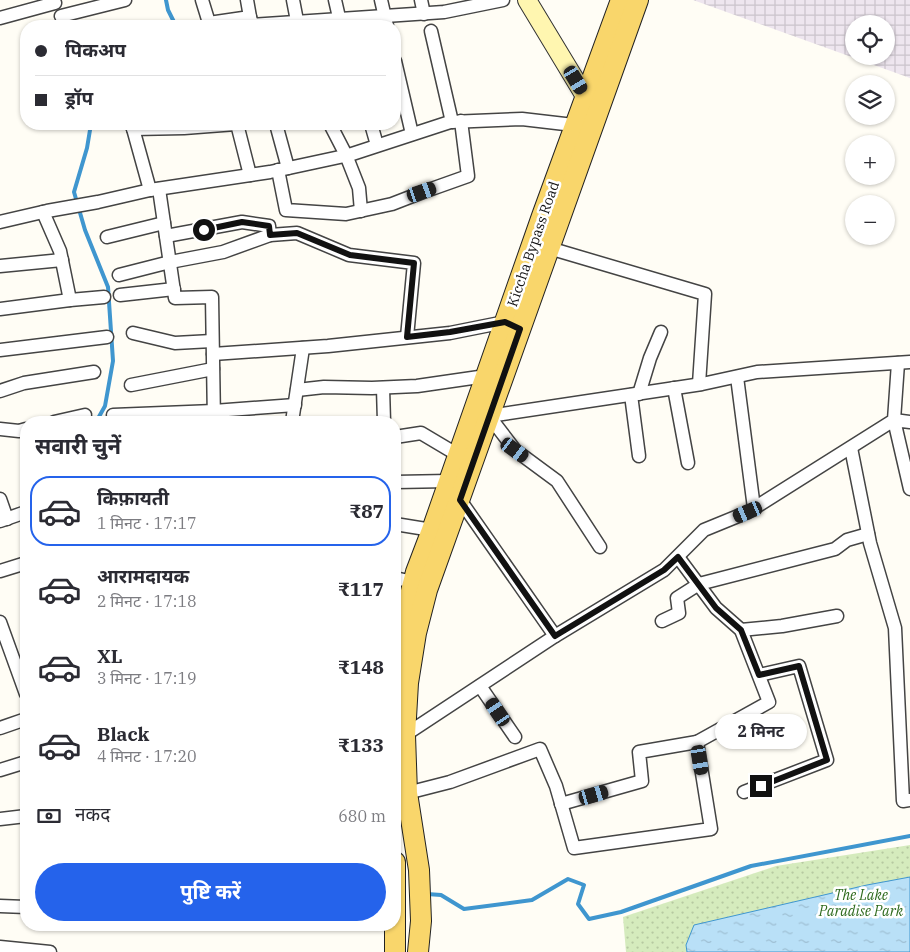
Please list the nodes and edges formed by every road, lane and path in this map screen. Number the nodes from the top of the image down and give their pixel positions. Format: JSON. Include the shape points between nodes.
{"nodes":[{"id":1,"x":125,"y":0,"type":"edge"},
{"id":2,"x":202,"y":0,"type":"edge"},
{"id":3,"x":247,"y":0,"type":"edge"},
{"id":4,"x":293,"y":0,"type":"edge"},
{"id":5,"x":335,"y":0,"type":"edge"},
{"id":6,"x":381,"y":0,"type":"edge"},
{"id":7,"x":421,"y":0,"type":"edge"},
{"id":8,"x":503,"y":0,"type":"edge"},
{"id":9,"x":527,"y":0,"type":"edge"},
{"id":10,"x":621,"y":0,"type":"edge"},
{"id":11,"x":638,"y":0,"type":"edge"},
{"id":12,"x":55,"y":1,"type":"edge"},
{"id":13,"x":35,"y":4,"type":"edge"},
{"id":14,"x":467,"y":4,"type":"edge"},
{"id":15,"x":424,"y":14,"type":"junction"},
{"id":16,"x":0,"y":18,"type":"edge"},
{"id":17,"x":63,"y":20,"type":"edge"},
{"id":18,"x":66,"y":20,"type":"edge"},
{"id":19,"x":208,"y":20,"type":"edge"},
{"id":20,"x":250,"y":20,"type":"edge"},
{"id":21,"x":297,"y":20,"type":"edge"},
{"id":22,"x":339,"y":20,"type":"edge"},
{"id":23,"x":386,"y":20,"type":"edge"},
{"id":24,"x":391,"y":20,"type":"edge"},
{"id":25,"x":431,"y":31,"type":"dead end"},
{"id":26,"x":606,"y":67,"type":"junction"},
{"id":27,"x":401,"y":87,"type":"edge"},
{"id":28,"x":586,"y":96,"type":"junction"},
{"id":29,"x":456,"y":121,"type":"junction"},
{"id":30,"x":588,"y":122,"type":"junction"},
{"id":31,"x":133,"y":130,"type":"edge"},
{"id":32,"x":238,"y":130,"type":"edge"},
{"id":33,"x":277,"y":130,"type":"edge"},
{"id":34,"x":333,"y":130,"type":"edge"},
{"id":35,"x":372,"y":130,"type":"edge"},
{"id":36,"x":412,"y":134,"type":"junction"},
{"id":37,"x":378,"y":145,"type":"junction"},
{"id":38,"x":574,"y":152,"type":"junction"},
{"id":39,"x":346,"y":155,"type":"junction"},
{"id":40,"x":283,"y":169,"type":"junction"},
{"id":41,"x":250,"y":175,"type":"junction"},
{"id":42,"x":155,"y":189,"type":"junction"},
{"id":43,"x":360,"y":211,"type":"junction"},
{"id":44,"x":43,"y":212,"type":"junction"},
{"id":45,"x":0,"y":222,"type":"edge"},
{"id":46,"x":164,"y":223,"type":"junction"},
{"id":47,"x":270,"y":235,"type":"junction"},
{"id":48,"x":166,"y":236,"type":"junction"},
{"id":49,"x":107,"y":237,"type":"dead end"},
{"id":50,"x":549,"y":248,"type":"junction"},
{"id":51,"x":62,"y":260,"type":"junction"},
{"id":52,"x":170,"y":262,"type":"junction"},
{"id":53,"x":0,"y":266,"type":"edge"},
{"id":54,"x":118,"y":275,"type":"dead end"},
{"id":55,"x":174,"y":288,"type":"junction"},
{"id":56,"x":120,"y":295,"type":"dead end"},
{"id":57,"x":104,"y":298,"type":"dead end"},
{"id":58,"x":70,"y":300,"type":"junction"},
{"id":59,"x":0,"y":309,"type":"edge"},
{"id":60,"x":513,"y":325,"type":"junction"},
{"id":61,"x":133,"y":332,"type":"dead end"},
{"id":62,"x":662,"y":332,"type":"dead end"},
{"id":63,"x":107,"y":337,"type":"dead end"},
{"id":64,"x":407,"y":337,"type":"junction"},
{"id":65,"x":213,"y":347,"type":"junction"},
{"id":66,"x":303,"y":348,"type":"junction"},
{"id":67,"x":0,"y":350,"type":"edge"},
{"id":68,"x":904,"y":363,"type":"edge"},
{"id":69,"x":213,"y":369,"type":"junction"},
{"id":70,"x":94,"y":372,"type":"dead end"},
{"id":71,"x":486,"y":376,"type":"junction"},
{"id":72,"x":736,"y":376,"type":"junction"},
{"id":73,"x":700,"y":384,"type":"junction"},
{"id":74,"x":130,"y":385,"type":"dead end"},
{"id":75,"x":383,"y":388,"type":"junction"},
{"id":76,"x":674,"y":388,"type":"junction"},
{"id":77,"x":297,"y":390,"type":"junction"},
{"id":78,"x":0,"y":391,"type":"edge"},
{"id":79,"x":635,"y":394,"type":"junction"},
{"id":80,"x":295,"y":405,"type":"junction"},
{"id":81,"x":482,"y":413,"type":"junction"},
{"id":82,"x":84,"y":415,"type":"dead end"},
{"id":83,"x":113,"y":415,"type":"dead end"},
{"id":84,"x":80,"y":416,"type":"edge"},
{"id":85,"x":164,"y":416,"type":"edge"},
{"id":86,"x":214,"y":416,"type":"edge"},
{"id":87,"x":221,"y":416,"type":"edge"},
{"id":88,"x":293,"y":416,"type":"edge"},
{"id":89,"x":384,"y":416,"type":"edge"},
{"id":90,"x":894,"y":420,"type":"junction"},
{"id":91,"x":910,"y":422,"type":"edge"},
{"id":92,"x":0,"y":429,"type":"edge"},
{"id":93,"x":20,"y":431,"type":"edge"},
{"id":94,"x":401,"y":436,"type":"edge"},
{"id":95,"x":850,"y":448,"type":"junction"},
{"id":96,"x":458,"y":455,"type":"junction"},
{"id":97,"x":639,"y":456,"type":"dead end"},
{"id":98,"x":688,"y":463,"type":"dead end"},
{"id":99,"x":449,"y":481,"type":"junction"},
{"id":100,"x":401,"y":482,"type":"edge"},
{"id":101,"x":910,"y":489,"type":"edge"},
{"id":102,"x":0,"y":499,"type":"edge"},
{"id":103,"x":460,"y":500,"type":"junction"},
{"id":104,"x":754,"y":508,"type":"junction"},
{"id":105,"x":20,"y":514,"type":"edge"},
{"id":106,"x":4,"y":520,"type":"edge"},
{"id":107,"x":401,"y":525,"type":"edge"},
{"id":108,"x":432,"y":530,"type":"junction"},
{"id":109,"x":868,"y":534,"type":"junction"},
{"id":110,"x":600,"y":547,"type":"dead end"},
{"id":111,"x":678,"y":557,"type":"junction"},
{"id":112,"x":20,"y":565,"type":"edge"},
{"id":113,"x":0,"y":571,"type":"edge"},
{"id":114,"x":404,"y":580,"type":"edge"},
{"id":115,"x":698,"y":584,"type":"junction"},
{"id":116,"x":837,"y":616,"type":"dead end"},
{"id":117,"x":0,"y":622,"type":"edge"},
{"id":118,"x":662,"y":622,"type":"dead end"},
{"id":119,"x":401,"y":627,"type":"edge"},
{"id":120,"x":741,"y":630,"type":"junction"},
{"id":121,"x":555,"y":636,"type":"junction"},
{"id":122,"x":401,"y":641,"type":"edge"},
{"id":123,"x":401,"y":648,"type":"edge"},
{"id":124,"x":759,"y":675,"type":"junction"},
{"id":125,"x":20,"y":677,"type":"edge"},
{"id":126,"x":480,"y":686,"type":"junction"},
{"id":127,"x":20,"y":721,"type":"edge"},
{"id":128,"x":0,"y":728,"type":"edge"},
{"id":129,"x":405,"y":736,"type":"junction"},
{"id":130,"x":515,"y":737,"type":"dead end"},
{"id":131,"x":697,"y":742,"type":"junction"},
{"id":132,"x":20,"y":764,"type":"edge"},
{"id":133,"x":0,"y":770,"type":"edge"},
{"id":134,"x":744,"y":792,"type":"dead end"},
{"id":135,"x":407,"y":793,"type":"junction"},
{"id":136,"x":910,"y":800,"type":"edge"},
{"id":137,"x":561,"y":804,"type":"junction"},
{"id":138,"x":20,"y":817,"type":"edge"},
{"id":139,"x":0,"y":819,"type":"edge"},
{"id":140,"x":0,"y":906,"type":"edge"},
{"id":141,"x":20,"y":907,"type":"edge"},
{"id":142,"x":395,"y":931,"type":"edge"},
{"id":143,"x":0,"y":947,"type":"edge"},
{"id":144,"x":50,"y":952,"type":"edge"},
{"id":145,"x":396,"y":952,"type":"edge"},
{"id":146,"x":418,"y":952,"type":"edge"}],
"edges":[{"from":1,"to":18,"type":"street"},
{"from":2,"to":19,"type":"street"},
{"from":3,"to":20,"type":"street"},
{"from":4,"to":21,"type":"street"},
{"from":5,"to":22,"type":"street"},
{"from":6,"to":23,"type":"street"},
{"from":7,"to":15,"type":"street"},
{"from":8,"to":14,"type":"street"},
{"from":9,"to":28,"type":"street"},
{"from":10,"to":26,"type":"main road","name":"Kiccha Bypass Road"},
{"from":11,"to":26,"type":"main road"},
{"from":12,"to":13,"type":"street"},
{"from":12,"to":17,"type":"street"},
{"from":13,"to":16,"type":"street"},
{"from":14,"to":15,"type":"street","via":[[444,12]]},
{"from":15,"to":24,"type":"street"},
{"from":25,"to":29,"type":"street"},
{"from":26,"to":28,"type":"main road","name":"Kiccha Bypass Road"},
{"from":26,"to":30,"type":"main road"},
{"from":27,"to":36,"type":"street"},
{"from":28,"to":30,"type":"main road","name":"Kiccha Bypass Road"},
{"from":29,"to":30,"type":"street"},
{"from":29,"to":36,"type":"street"},
{"from":29,"to":43,"type":"street","via":[[468,176],[392,204]]},
{"from":30,"to":38,"type":"main road","name":"Kiccha Bypass Road"},
{"from":31,"to":42,"type":"street"},
{"from":32,"to":41,"type":"street"},
{"from":33,"to":40,"type":"street"},
{"from":34,"to":39,"type":"street"},
{"from":35,"to":37,"type":"street"},
{"from":36,"to":37,"type":"street"},
{"from":37,"to":39,"type":"street"},
{"from":38,"to":50,"type":"main road"},
{"from":38,"to":60,"type":"main road","name":"Kiccha Bypass Road"},
{"from":39,"to":40,"type":"street"},
{"from":39,"to":43,"type":"street","via":[[360,188]]},
{"from":40,"to":41,"type":"street"},
{"from":40,"to":43,"type":"street","via":[[286,210],[346,214]]},
{"from":41,"to":42,"type":"street"},
{"from":42,"to":44,"type":"street"},
{"from":42,"to":46,"type":"street"},
{"from":44,"to":45,"type":"street"},
{"from":44,"to":51,"type":"street"},
{"from":46,"to":48,"type":"street"},
{"from":46,"to":49,"type":"street"},
{"from":47,"to":48,"type":"street","via":[[269,226],[242,222]]},
{"from":47,"to":52,"type":"street","via":[[223,252]]},
{"from":47,"to":64,"type":"street","via":[[297,233],[350,255],[414,263]]},
{"from":48,"to":52,"type":"street"},
{"from":50,"to":60,"type":"main road"},
{"from":50,"to":73,"type":"street","via":[[704,294]]},
{"from":51,"to":53,"type":"street"},
{"from":51,"to":58,"type":"street"},
{"from":52,"to":54,"type":"street"},
{"from":52,"to":55,"type":"street"},
{"from":55,"to":56,"type":"street"},
{"from":55,"to":65,"type":"street","via":[[175,298],[212,297]]},
{"from":57,"to":58,"type":"street"},
{"from":58,"to":59,"type":"street"},
{"from":60,"to":64,"type":"street"},
{"from":60,"to":71,"type":"main road","name":"Kiccha Bypass Road"},
{"from":60,"to":81,"type":"main road"},
{"from":61,"to":65,"type":"street","via":[[175,343]]},
{"from":62,"to":79,"type":"street"},
{"from":63,"to":67,"type":"street"},
{"from":64,"to":66,"type":"street"},
{"from":65,"to":66,"type":"street"},
{"from":65,"to":69,"type":"street"},
{"from":66,"to":77,"type":"street"},
{"from":68,"to":72,"type":"street"},
{"from":68,"to":90,"type":"street"},
{"from":69,"to":74,"type":"street"},
{"from":69,"to":86,"type":"street"},
{"from":70,"to":78,"type":"street","via":[[24,383]]},
{"from":71,"to":75,"type":"street"},
{"from":71,"to":81,"type":"main road","name":"Kiccha Bypass Road"},
{"from":72,"to":73,"type":"street"},
{"from":72,"to":104,"type":"street"},
{"from":73,"to":76,"type":"street"},
{"from":75,"to":77,"type":"street"},
{"from":75,"to":89,"type":"street"},
{"from":76,"to":79,"type":"street"},
{"from":76,"to":98,"type":"street"},
{"from":77,"to":80,"type":"street"},
{"from":79,"to":81,"type":"street"},
{"from":79,"to":97,"type":"street"},
{"from":80,"to":87,"type":"street"},
{"from":80,"to":88,"type":"street"},
{"from":81,"to":96,"type":"main road","name":"Kiccha Bypass Road"},
{"from":81,"to":103,"type":"main road"},
{"from":81,"to":110,"type":"street","via":[[515,450],[557,481]]},
{"from":82,"to":84,"type":"street"},
{"from":83,"to":85,"type":"street"},
{"from":90,"to":91,"type":"street"},
{"from":90,"to":95,"type":"street"},
{"from":90,"to":101,"type":"street"},
{"from":92,"to":93,"type":"street"},
{"from":94,"to":96,"type":"street","via":[[420,433]]},
{"from":95,"to":104,"type":"street"},
{"from":95,"to":109,"type":"street"},
{"from":96,"to":99,"type":"main road","name":"Kiccha Bypass Road"},
{"from":99,"to":100,"type":"street"},
{"from":99,"to":108,"type":"main road","name":"Kiccha Bypass Road"},
{"from":102,"to":106,"type":"street"},
{"from":103,"to":121,"type":"street"},
{"from":103,"to":122,"type":"main road","via":[[427,590]]},
{"from":104,"to":111,"type":"street","via":[[704,530]]},
{"from":105,"to":106,"type":"street"},
{"from":107,"to":108,"type":"street"},
{"from":108,"to":114,"type":"main road","name":"Kiccha Bypass Road","via":[[416,572]]},
{"from":109,"to":115,"type":"street","via":[[847,540],[836,549]]},
{"from":109,"to":136,"type":"street","via":[[895,628],[903,800]]},
{"from":111,"to":115,"type":"street"},
{"from":111,"to":121,"type":"street","via":[[664,570]]},
{"from":112,"to":113,"type":"street"},
{"from":114,"to":119,"type":"main road","name":"Kiccha Bypass Road"},
{"from":115,"to":118,"type":"street","via":[[677,598],[679,613]]},
{"from":115,"to":120,"type":"street","via":[[716,608]]},
{"from":116,"to":120,"type":"street"},
{"from":117,"to":125,"type":"street"},
{"from":120,"to":124,"type":"street"},
{"from":121,"to":126,"type":"street"},
{"from":123,"to":129,"type":"main road","via":[[408,683]]},
{"from":124,"to":131,"type":"street","via":[[770,702]]},
{"from":124,"to":134,"type":"street","via":[[799,666],[827,760]]},
{"from":126,"to":129,"type":"street"},
{"from":126,"to":130,"type":"street"},
{"from":127,"to":128,"type":"street"},
{"from":129,"to":135,"type":"main road"},
{"from":131,"to":137,"type":"street","via":[[639,752],[642,781]]},
{"from":131,"to":137,"type":"street","via":[[711,829],[574,848]]},
{"from":132,"to":133,"type":"street"},
{"from":135,"to":137,"type":"street","via":[[450,782],[540,749]]},
{"from":135,"to":146,"type":"main road","via":[[419,870],[421,920]]},
{"from":138,"to":139,"type":"street"},
{"from":140,"to":141,"type":"street"},
{"from":142,"to":145,"type":"main road"},
{"from":143,"to":144,"type":"street"}]}
